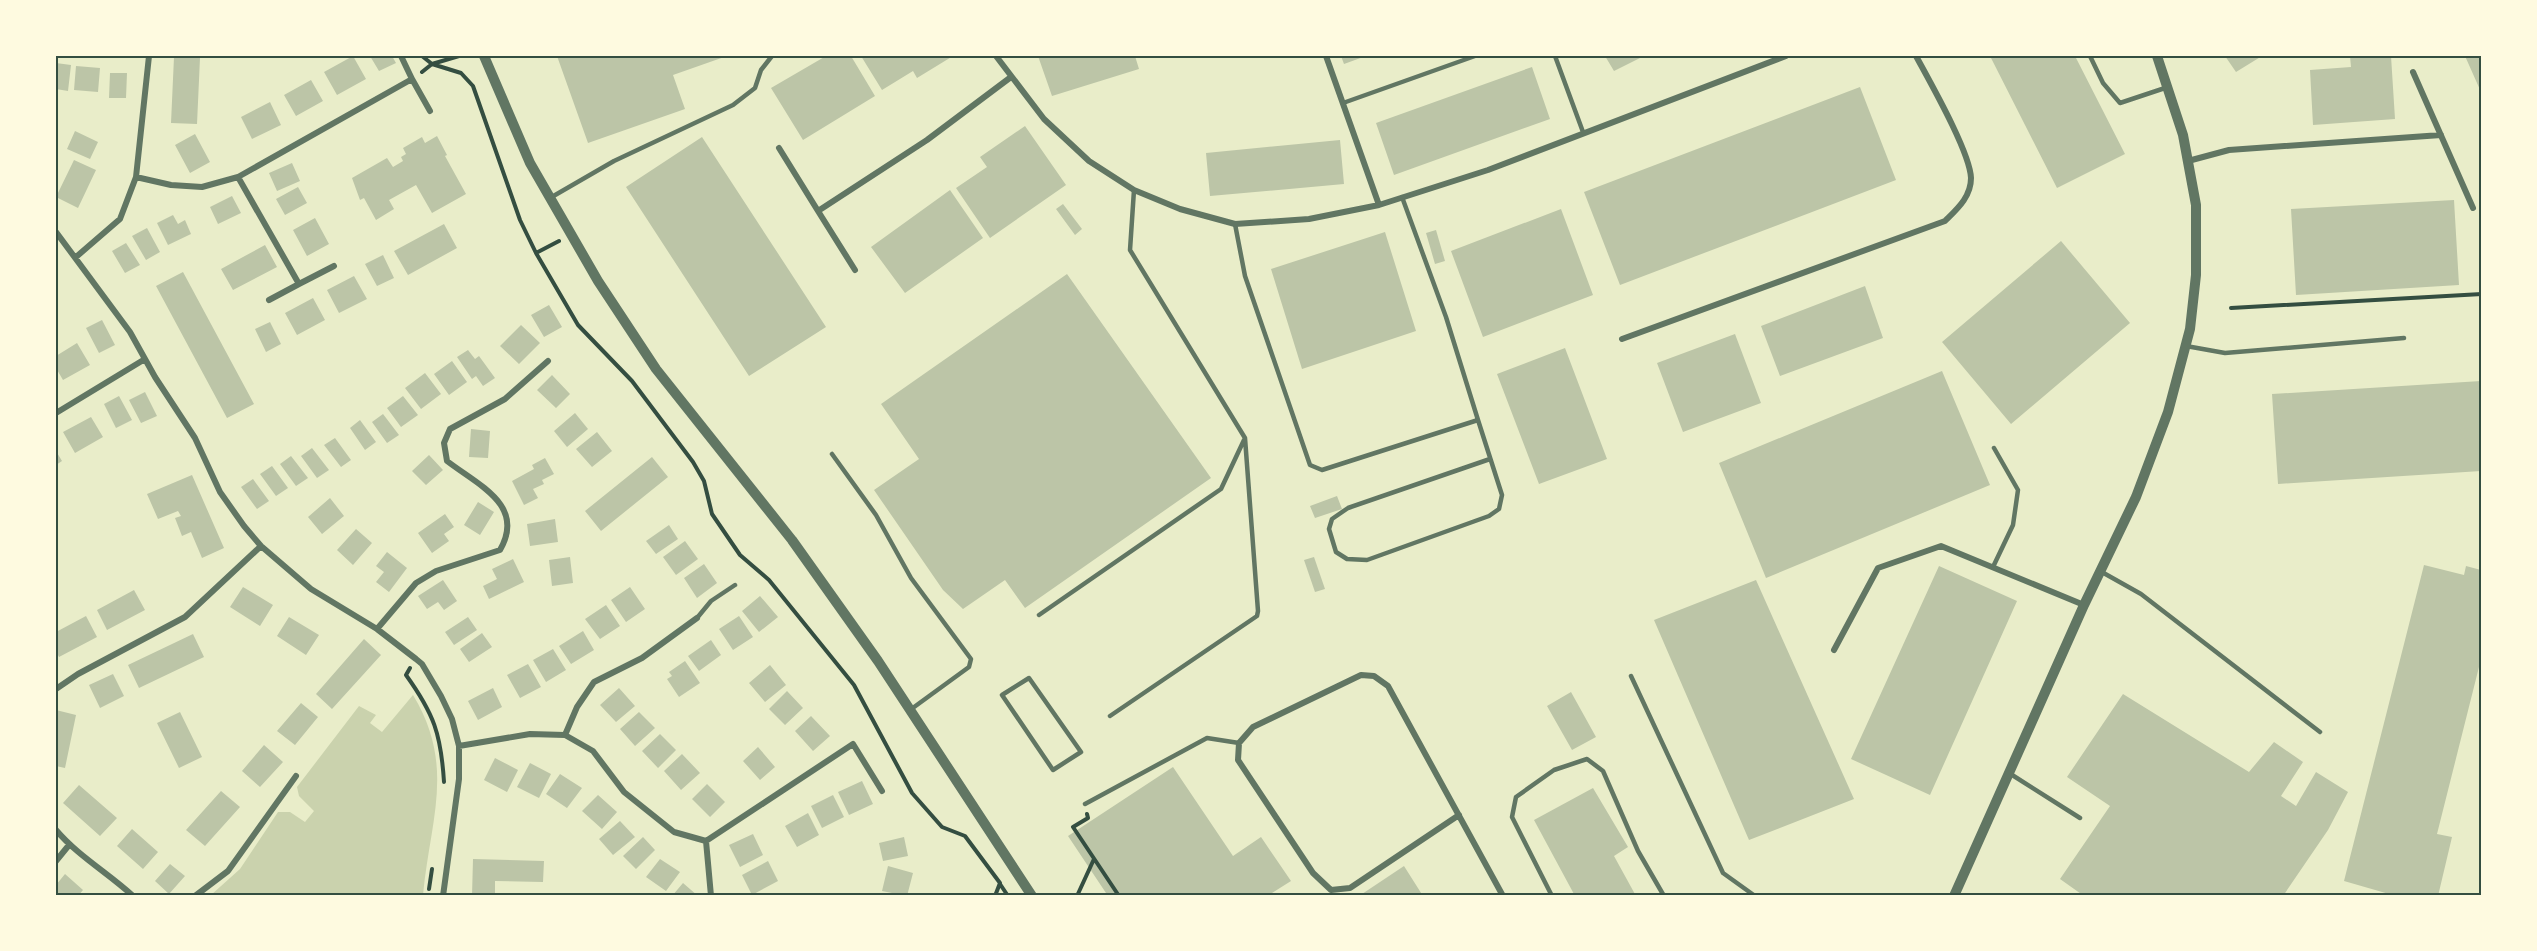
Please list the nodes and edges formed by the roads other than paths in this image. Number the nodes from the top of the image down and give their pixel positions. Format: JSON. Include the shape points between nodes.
{"nodes":[{"id":1,"x":149,"y":56,"type":"edge"},
{"id":2,"x":401,"y":56,"type":"edge"},
{"id":3,"x":484,"y":56,"type":"edge"},
{"id":4,"x":772,"y":56,"type":"edge"},
{"id":5,"x":996,"y":56,"type":"edge"},
{"id":6,"x":1326,"y":56,"type":"edge"},
{"id":7,"x":1475,"y":56,"type":"edge"},
{"id":8,"x":1556,"y":56,"type":"edge"},
{"id":9,"x":1786,"y":56,"type":"edge"},
{"id":10,"x":1916,"y":56,"type":"edge"},
{"id":11,"x":2091,"y":56,"type":"edge"},
{"id":12,"x":2157,"y":56,"type":"edge"},
{"id":13,"x":2413,"y":72,"type":"dead end"},
{"id":14,"x":1011,"y":77,"type":"junction"},
{"id":15,"x":412,"y":79,"type":"junction"},
{"id":16,"x":2168,"y":87,"type":"junction"},
{"id":17,"x":1343,"y":103,"type":"junction"},
{"id":18,"x":430,"y":111,"type":"dead end"},
{"id":19,"x":1583,"y":132,"type":"junction"},
{"id":20,"x":2441,"y":135,"type":"junction"},
{"id":21,"x":779,"y":148,"type":"dead end"},
{"id":22,"x":2188,"y":161,"type":"junction"},
{"id":23,"x":136,"y":177,"type":"junction"},
{"id":24,"x":238,"y":177,"type":"junction"},
{"id":25,"x":1134,"y":190,"type":"junction"},
{"id":26,"x":1402,"y":197,"type":"junction"},
{"id":27,"x":550,"y":198,"type":"junction"},
{"id":28,"x":1379,"y":205,"type":"junction"},
{"id":29,"x":2473,"y":208,"type":"dead end"},
{"id":30,"x":818,"y":211,"type":"junction"},
{"id":31,"x":1235,"y":224,"type":"junction"},
{"id":32,"x":56,"y":232,"type":"edge"},
{"id":33,"x":76,"y":257,"type":"junction"},
{"id":34,"x":334,"y":266,"type":"dead end"},
{"id":35,"x":855,"y":270,"type":"dead end"},
{"id":36,"x":299,"y":284,"type":"junction"},
{"id":37,"x":269,"y":300,"type":"dead end"},
{"id":38,"x":2404,"y":338,"type":"dead end"},
{"id":39,"x":1622,"y":339,"type":"dead end"},
{"id":40,"x":2186,"y":346,"type":"junction"},
{"id":41,"x":145,"y":359,"type":"junction"},
{"id":42,"x":548,"y":361,"type":"dead end"},
{"id":43,"x":56,"y":413,"type":"edge"},
{"id":44,"x":1478,"y":420,"type":"junction"},
{"id":45,"x":1245,"y":438,"type":"junction"},
{"id":46,"x":1994,"y":448,"type":"dead end"},
{"id":47,"x":832,"y":454,"type":"dead end"},
{"id":48,"x":1490,"y":459,"type":"junction"},
{"id":49,"x":261,"y":546,"type":"junction"},
{"id":50,"x":1993,"y":567,"type":"junction"},
{"id":51,"x":2100,"y":571,"type":"junction"},
{"id":52,"x":735,"y":585,"type":"dead end"},
{"id":53,"x":2084,"y":605,"type":"junction"},
{"id":54,"x":1039,"y":615,"type":"dead end"},
{"id":55,"x":697,"y":618,"type":"joint"},
{"id":56,"x":377,"y":629,"type":"junction"},
{"id":57,"x":1834,"y":650,"type":"dead end"},
{"id":58,"x":1631,"y":676,"type":"dead end"},
{"id":59,"x":56,"y":689,"type":"edge"},
{"id":60,"x":1002,"y":695,"type":"joint"},
{"id":61,"x":910,"y":710,"type":"junction"},
{"id":62,"x":1110,"y":716,"type":"dead end"},
{"id":63,"x":2320,"y":732,"type":"dead end"},
{"id":64,"x":565,"y":735,"type":"junction"},
{"id":65,"x":1239,"y":743,"type":"junction"},
{"id":66,"x":459,"y":746,"type":"junction"},
{"id":67,"x":2009,"y":773,"type":"junction"},
{"id":68,"x":296,"y":776,"type":"dead end"},
{"id":69,"x":882,"y":791,"type":"dead end"},
{"id":70,"x":1085,"y":804,"type":"road end"},
{"id":71,"x":1459,"y":815,"type":"junction"},
{"id":72,"x":2080,"y":818,"type":"dead end"},
{"id":73,"x":56,"y":830,"type":"edge"},
{"id":74,"x":706,"y":842,"type":"junction"},
{"id":75,"x":69,"y":845,"type":"junction"},
{"id":76,"x":56,"y":861,"type":"edge"},
{"id":77,"x":133,"y":896,"type":"edge"},
{"id":78,"x":195,"y":896,"type":"edge"},
{"id":79,"x":443,"y":896,"type":"edge"},
{"id":80,"x":711,"y":896,"type":"edge"},
{"id":81,"x":1032,"y":896,"type":"edge"},
{"id":82,"x":1503,"y":896,"type":"edge"},
{"id":83,"x":1552,"y":896,"type":"edge"},
{"id":84,"x":1664,"y":896,"type":"edge"},
{"id":85,"x":1755,"y":896,"type":"edge"},
{"id":86,"x":1954,"y":896,"type":"edge"}],
"edges":[{"from":1,"to":23,"type":"street"},
{"from":2,"to":15,"type":"street"},
{"from":3,"to":27,"type":"street","via":[[530,163]]},
{"from":4,"to":27,"type":"lane","via":[[761,69],[755,88],[733,105],[614,161]]},
{"from":5,"to":14,"type":"street"},
{"from":6,"to":17,"type":"street"},
{"from":7,"to":17,"type":"lane"},
{"from":8,"to":19,"type":"lane"},
{"from":9,"to":19,"type":"street"},
{"from":10,"to":39,"type":"street","via":[[1964,153],[1971,179],[1964,203],[1946,221]]},
{"from":11,"to":16,"type":"lane","via":[[2103,83],[2120,104]]},
{"from":12,"to":16,"type":"street"},
{"from":13,"to":20,"type":"street"},
{"from":14,"to":25,"type":"street","via":[[1044,119],[1089,161]]},
{"from":14,"to":30,"type":"street","via":[[927,140]]},
{"from":15,"to":18,"type":"street"},
{"from":15,"to":24,"type":"street"},
{"from":16,"to":22,"type":"street"},
{"from":17,"to":28,"type":"street"},
{"from":19,"to":26,"type":"street","via":[[1488,170]]},
{"from":20,"to":22,"type":"street","via":[[2229,150]]},
{"from":20,"to":29,"type":"street"},
{"from":21,"to":30,"type":"street"},
{"from":22,"to":40,"type":"street","via":[[2196,205],[2196,275]]},
{"from":23,"to":24,"type":"street","via":[[202,188]]},
{"from":23,"to":33,"type":"street","via":[[120,219]]},
{"from":24,"to":36,"type":"street"},
{"from":25,"to":31,"type":"street","via":[[1180,209]]},
{"from":25,"to":45,"type":"lane","via":[[1130,250]]},
{"from":26,"to":28,"type":"street"},
{"from":26,"to":44,"type":"lane"},
{"from":27,"to":61,"type":"street","via":[[656,369],[792,540]]},
{"from":28,"to":31,"type":"street","via":[[1309,219]]},
{"from":30,"to":35,"type":"street"},
{"from":31,"to":44,"type":"lane","via":[[1245,276],[1310,465],[1322,470]]},
{"from":32,"to":33,"type":"street"},
{"from":33,"to":41,"type":"street"},
{"from":34,"to":36,"type":"street"},
{"from":36,"to":37,"type":"street"},
{"from":38,"to":40,"type":"lane","via":[[2225,353]]},
{"from":40,"to":51,"type":"street","via":[[2168,412],[2136,497]]},
{"from":41,"to":43,"type":"street"},
{"from":41,"to":49,"type":"street","via":[[195,438],[220,492]]},
{"from":42,"to":56,"type":"street","via":[[505,399],[450,429],[444,443],[447,461],[501,502],[508,520],[507,537],[500,550],[436,570],[416,583]]},
{"from":44,"to":48,"type":"lane"},
{"from":45,"to":54,"type":"lane","via":[[1221,489]]},
{"from":45,"to":62,"type":"lane","via":[[1257,616]]},
{"from":46,"to":50,"type":"lane","via":[[2018,490],[2013,525]]},
{"from":47,"to":61,"type":"lane","via":[[876,515],[911,578],[971,660],[969,667]]},
{"from":48,"to":48,"type":"lane","via":[[1502,495],[1498,509],[1489,516],[1367,560],[1347,559],[1336,552],[1329,529],[1332,519],[1348,508]]},
{"from":49,"to":56,"type":"street","via":[[311,589]]},
{"from":49,"to":59,"type":"street","via":[[185,617]]},
{"from":50,"to":53,"type":"street"},
{"from":50,"to":57,"type":"street","via":[[1941,546],[1878,568]]},
{"from":51,"to":53,"type":"street"},
{"from":51,"to":63,"type":"lane","via":[[2140,594]]},
{"from":52,"to":55,"type":"lane"},
{"from":53,"to":67,"type":"street"},
{"from":55,"to":64,"type":"street","via":[[642,658],[594,682]]},
{"from":56,"to":66,"type":"street","via":[[422,664],[452,719]]},
{"from":58,"to":85,"type":"lane","via":[[1723,873]]},
{"from":60,"to":60,"type":"lane","via":[[1029,678],[1081,752],[1053,770]]},
{"from":61,"to":81,"type":"street"},
{"from":64,"to":66,"type":"street","via":[[530,734]]},
{"from":64,"to":74,"type":"street","via":[[593,752],[624,792],[674,832]]},
{"from":65,"to":70,"type":"lane","via":[[1207,738]]},
{"from":65,"to":71,"type":"street","via":[[1253,727],[1361,675],[1374,676],[1388,686]]},
{"from":65,"to":71,"type":"street","via":[[1238,760],[1313,873],[1331,890],[1350,888]]},
{"from":66,"to":79,"type":"street","via":[[459,779]]},
{"from":67,"to":72,"type":"lane"},
{"from":67,"to":86,"type":"street"},
{"from":68,"to":78,"type":"street","via":[[228,871]]},
{"from":69,"to":74,"type":"street","via":[[853,744]]},
{"from":71,"to":82,"type":"street"},
{"from":73,"to":75,"type":"street"},
{"from":74,"to":80,"type":"street"},
{"from":75,"to":76,"type":"street"},
{"from":75,"to":77,"type":"street"},
{"from":83,"to":84,"type":"lane","via":[[1512,817],[1516,797],[1554,770],[1587,759],[1603,771],[1638,851]]}]}
